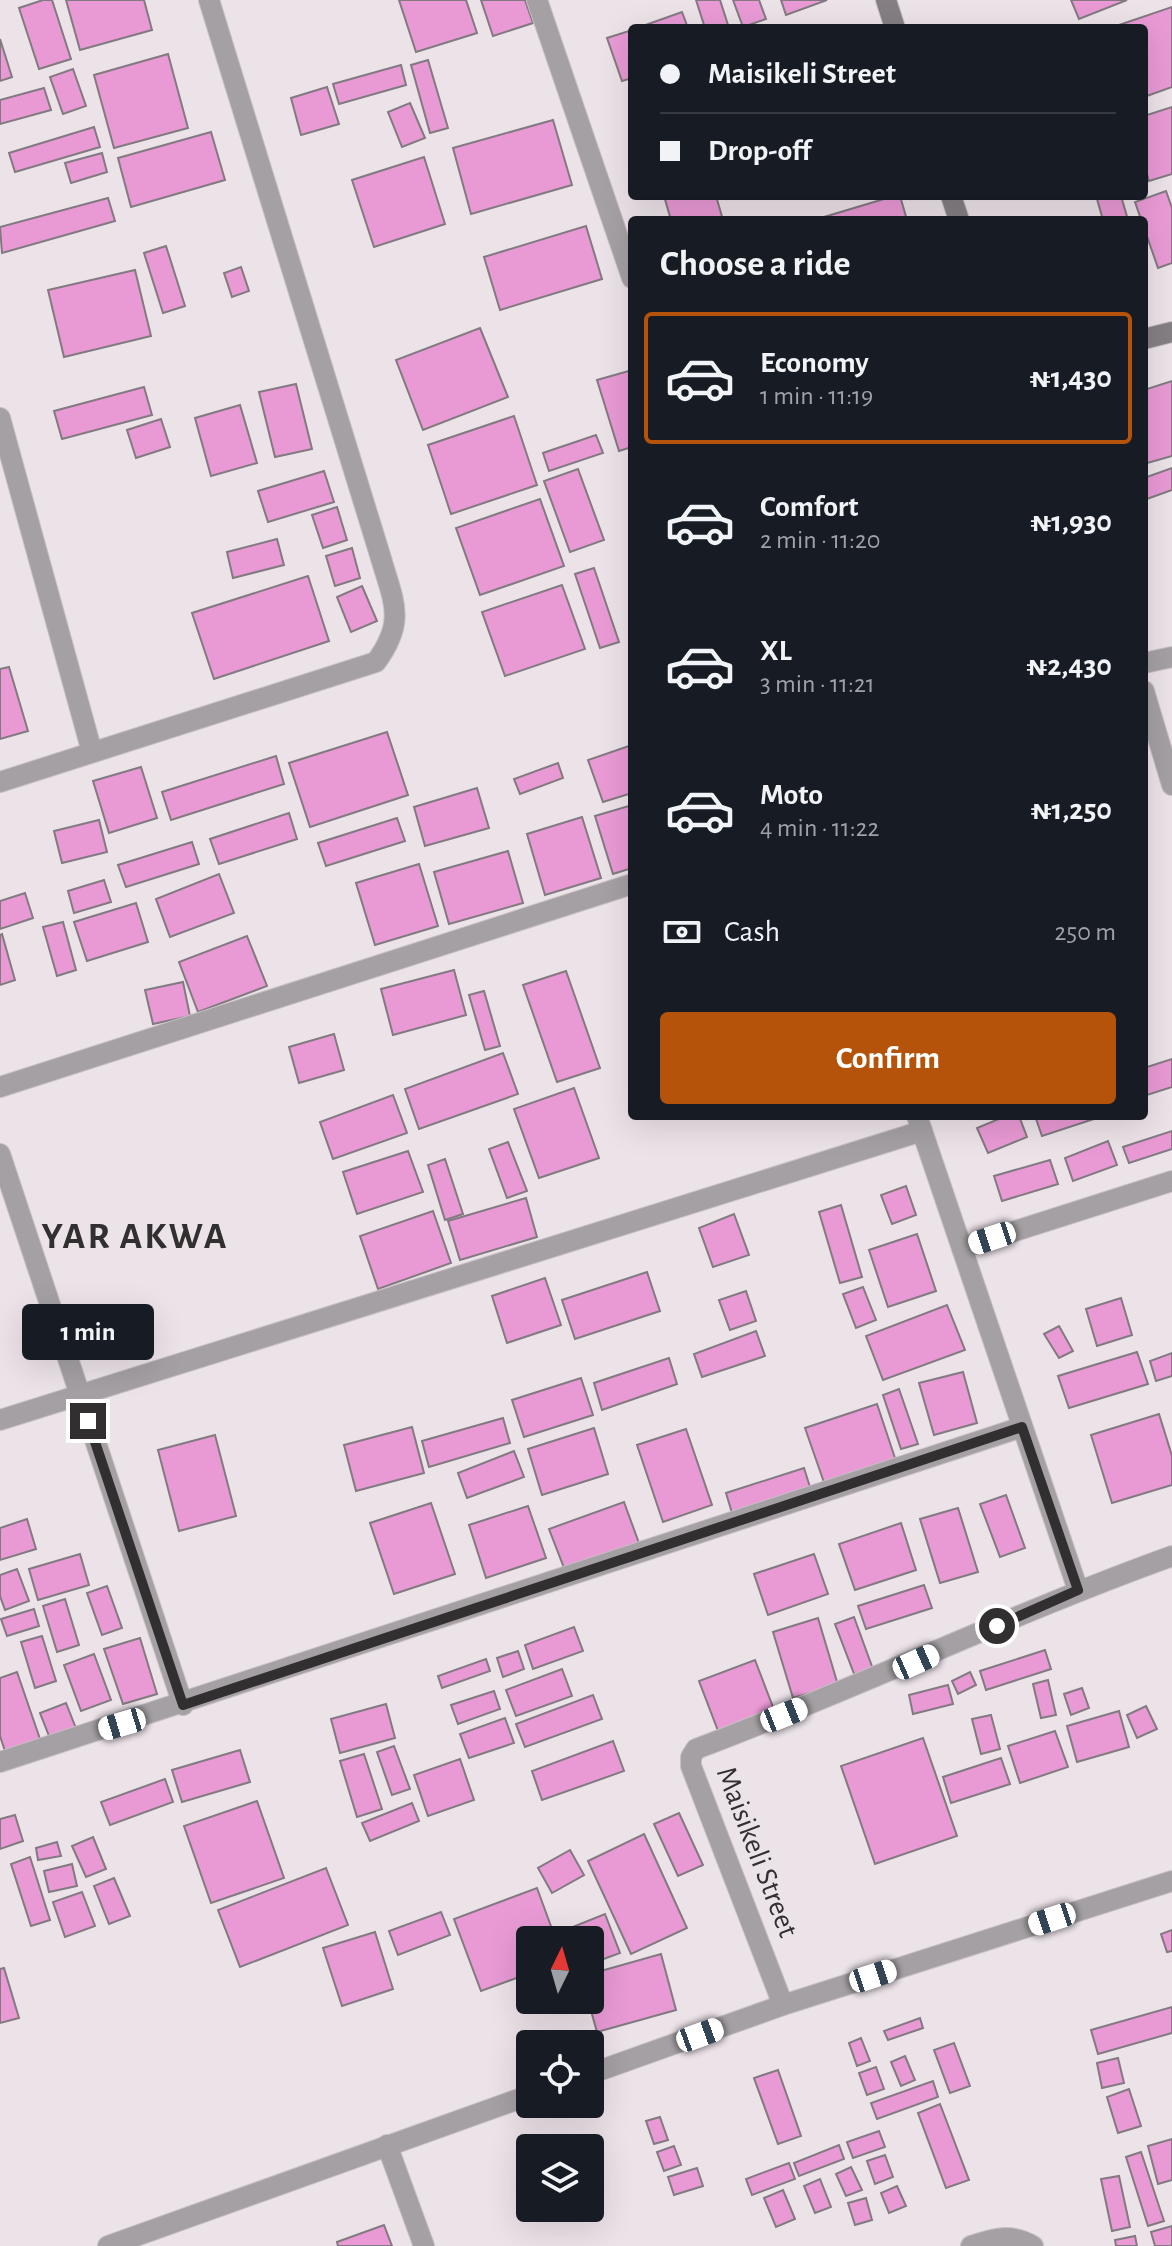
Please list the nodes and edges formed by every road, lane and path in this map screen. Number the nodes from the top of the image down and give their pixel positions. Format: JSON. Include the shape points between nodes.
{"nodes":[{"id":1,"x":209,"y":0,"type":"edge"},
{"id":2,"x":537,"y":0,"type":"edge"},
{"id":3,"x":886,"y":0,"type":"edge"},
{"id":4,"x":894,"y":24,"type":"edge"},
{"id":5,"x":628,"y":266,"type":"edge"},
{"id":6,"x":1172,"y":332,"type":"edge"},
{"id":7,"x":1148,"y":338,"type":"edge"},
{"id":8,"x":0,"y":418,"type":"edge"},
{"id":9,"x":1172,"y":657,"type":"edge"},
{"id":10,"x":1148,"y":662,"type":"edge"},
{"id":11,"x":1148,"y":704,"type":"edge"},
{"id":12,"x":92,"y":752,"type":"junction"},
{"id":13,"x":0,"y":782,"type":"edge"},
{"id":14,"x":1172,"y":785,"type":"edge"},
{"id":15,"x":628,"y":885,"type":"edge"},
{"id":16,"x":0,"y":1087,"type":"edge"},
{"id":17,"x":920,"y":1124,"type":"edge"},
{"id":18,"x":0,"y":1154,"type":"edge"},
{"id":19,"x":1172,"y":1181,"type":"edge"},
{"id":20,"x":962,"y":1248,"type":"junction"},
{"id":21,"x":79,"y":1393,"type":"junction"},
{"id":22,"x":0,"y":1420,"type":"edge"},
{"id":23,"x":1022,"y":1427,"type":"junction"},
{"id":24,"x":1172,"y":1556,"type":"edge"},
{"id":25,"x":1078,"y":1590,"type":"junction"},
{"id":26,"x":183,"y":1705,"type":"junction"},
{"id":27,"x":0,"y":1762,"type":"edge"},
{"id":28,"x":1172,"y":1881,"type":"edge"},
{"id":29,"x":783,"y":2005,"type":"junction"},
{"id":30,"x":604,"y":2069,"type":"edge"},
{"id":31,"x":516,"y":2100,"type":"edge"},
{"id":32,"x":387,"y":2145,"type":"junction"},
{"id":33,"x":108,"y":2246,"type":"edge"},
{"id":34,"x":424,"y":2246,"type":"edge"},
{"id":35,"x":971,"y":2246,"type":"edge"},
{"id":36,"x":1033,"y":2246,"type":"edge"}],
"edges":[{"from":1,"to":12,"type":"street","via":[[380,555],[395,611],[393,638],[376,662]]},
{"from":2,"to":5,"type":"street"},
{"from":3,"to":4,"type":"main road"},
{"from":6,"to":7,"type":"main road"},
{"from":8,"to":12,"type":"street"},
{"from":9,"to":10,"type":"street"},
{"from":11,"to":14,"type":"street"},
{"from":12,"to":13,"type":"street"},
{"from":15,"to":16,"type":"street"},
{"from":17,"to":20,"type":"street"},
{"from":17,"to":21,"type":"street"},
{"from":18,"to":21,"type":"street"},
{"from":19,"to":20,"type":"street"},
{"from":20,"to":23,"type":"street"},
{"from":21,"to":22,"type":"street"},
{"from":21,"to":26,"type":"street"},
{"from":23,"to":25,"type":"street"},
{"from":23,"to":26,"type":"street"},
{"from":24,"to":25,"type":"street"},
{"from":25,"to":29,"type":"street","name":"Maisikeli Street","via":[[916,1662],[696,1749],[691,1766]]},
{"from":26,"to":27,"type":"street"},
{"from":28,"to":29,"type":"street"},
{"from":29,"to":30,"type":"street"},
{"from":31,"to":32,"type":"street"},
{"from":32,"to":33,"type":"street"},
{"from":32,"to":34,"type":"street"},
{"from":35,"to":36,"type":"street","via":[[997,2237]]}]}
